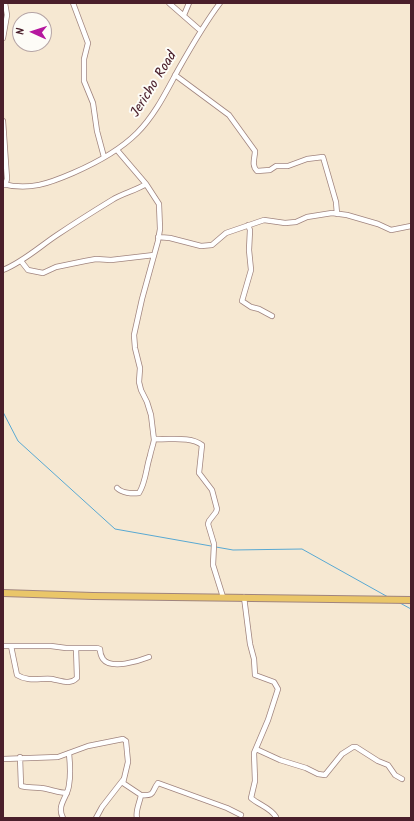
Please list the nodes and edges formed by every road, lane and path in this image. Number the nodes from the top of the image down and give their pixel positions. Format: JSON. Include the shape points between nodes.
{"nodes":[{"id":1,"x":5,"y":3,"type":"edge"},
{"id":2,"x":73,"y":3,"type":"edge"},
{"id":3,"x":169,"y":3,"type":"edge"},
{"id":4,"x":189,"y":3,"type":"edge"},
{"id":5,"x":220,"y":3,"type":"edge"},
{"id":6,"x":184,"y":15,"type":"junction"},
{"id":7,"x":201,"y":31,"type":"junction"},
{"id":8,"x":3,"y":38,"type":"edge"},
{"id":9,"x":175,"y":75,"type":"junction"},
{"id":10,"x":3,"y":121,"type":"edge"},
{"id":11,"x":117,"y":150,"type":"junction"},
{"id":12,"x":104,"y":158,"type":"junction"},
{"id":13,"x":146,"y":184,"type":"junction"},
{"id":14,"x":4,"y":185,"type":"edge"},
{"id":15,"x":337,"y":214,"type":"junction"},
{"id":16,"x":248,"y":225,"type":"junction"},
{"id":17,"x":411,"y":226,"type":"edge"},
{"id":18,"x":158,"y":237,"type":"junction"},
{"id":19,"x":154,"y":255,"type":"junction"},
{"id":20,"x":21,"y":262,"type":"junction"},
{"id":21,"x":3,"y":270,"type":"edge"},
{"id":22,"x":272,"y":316,"type":"dead end"},
{"id":23,"x":154,"y":440,"type":"junction"},
{"id":24,"x":118,"y":488,"type":"dead end"},
{"id":25,"x":3,"y":593,"type":"edge"},
{"id":26,"x":223,"y":597,"type":"junction"},
{"id":27,"x":244,"y":597,"type":"junction"},
{"id":28,"x":411,"y":600,"type":"edge"},
{"id":29,"x":3,"y":646,"type":"edge"},
{"id":30,"x":11,"y":646,"type":"junction"},
{"id":31,"x":76,"y":648,"type":"junction"},
{"id":32,"x":149,"y":657,"type":"dead end"},
{"id":33,"x":256,"y":749,"type":"junction"},
{"id":34,"x":69,"y":753,"type":"junction"},
{"id":35,"x":20,"y":758,"type":"junction"},
{"id":36,"x":3,"y":759,"type":"edge"},
{"id":37,"x":402,"y":779,"type":"dead end"},
{"id":38,"x":123,"y":780,"type":"junction"},
{"id":39,"x":67,"y":793,"type":"junction"},
{"id":40,"x":141,"y":795,"type":"junction"},
{"id":41,"x":241,"y":815,"type":"dead end"},
{"id":42,"x":63,"y":818,"type":"edge"},
{"id":43,"x":96,"y":818,"type":"edge"},
{"id":44,"x":137,"y":818,"type":"edge"},
{"id":45,"x":275,"y":818,"type":"edge"}],
"edges":[{"from":1,"to":8,"type":"street","via":[[7,14]]},
{"from":2,"to":12,"type":"street","via":[[88,43],[84,59],[84,81],[94,103],[97,131]]},
{"from":3,"to":6,"type":"street"},
{"from":4,"to":6,"type":"street"},
{"from":5,"to":7,"type":"street","name":"Jericho Road"},
{"from":6,"to":7,"type":"street"},
{"from":7,"to":9,"type":"street","name":"Jericho Road"},
{"from":9,"to":11,"type":"street","name":"Jericho Road","via":[[147,122]]},
{"from":9,"to":15,"type":"street","via":[[229,115],[254,151],[253,162],[257,171],[288,166],[307,159],[323,158]]},
{"from":10,"to":14,"type":"street","via":[[7,179]]},
{"from":11,"to":12,"type":"street","name":"Jericho Road"},
{"from":11,"to":13,"type":"street"},
{"from":12,"to":14,"type":"street","name":"Jericho Road","via":[[48,184],[23,188]]},
{"from":13,"to":18,"type":"street","via":[[159,204]]},
{"from":13,"to":20,"type":"street","via":[[113,200],[57,235]]},
{"from":15,"to":16,"type":"street","via":[[307,217],[285,223],[264,220]]},
{"from":15,"to":17,"type":"street","via":[[348,215],[391,230]]},
{"from":16,"to":18,"type":"street","via":[[226,234],[212,245],[201,246]]},
{"from":16,"to":22,"type":"street","via":[[251,270],[242,301]]},
{"from":18,"to":19,"type":"street"},
{"from":19,"to":20,"type":"street","via":[[111,260],[96,259],[56,267],[43,273],[28,270]]},
{"from":19,"to":23,"type":"street","via":[[134,341],[139,360],[141,390],[151,415]]},
{"from":20,"to":21,"type":"street"},
{"from":23,"to":24,"type":"street","via":[[148,470],[139,493]]},
{"from":23,"to":26,"type":"street","via":[[172,438],[194,441],[202,445],[199,473],[212,490],[216,504],[216,512],[208,524],[214,544],[213,565]]},
{"from":25,"to":26,"type":"main road"},
{"from":26,"to":27,"type":"main road"},
{"from":27,"to":28,"type":"main road"},
{"from":27,"to":33,"type":"street","via":[[255,675],[274,682],[278,689]]},
{"from":29,"to":30,"type":"street"},
{"from":30,"to":31,"type":"street"},
{"from":30,"to":31,"type":"street","via":[[17,676],[28,680],[48,679],[67,682],[77,678]]},
{"from":31,"to":32,"type":"street","via":[[100,649],[103,659],[118,665]]},
{"from":33,"to":37,"type":"street","via":[[324,775],[342,754],[353,747],[388,765],[395,775]]},
{"from":33,"to":45,"type":"street","via":[[255,781],[251,798],[273,811]]},
{"from":34,"to":35,"type":"street","via":[[58,757]]},
{"from":34,"to":38,"type":"street","via":[[88,746],[123,739],[126,741],[128,762]]},
{"from":34,"to":39,"type":"street"},
{"from":35,"to":36,"type":"street"},
{"from":35,"to":39,"type":"street","via":[[21,786]]},
{"from":38,"to":40,"type":"street","via":[[123,784]]},
{"from":38,"to":43,"type":"street"},
{"from":39,"to":42,"type":"street","via":[[61,806]]},
{"from":40,"to":41,"type":"street","via":[[153,794],[158,783]]},
{"from":40,"to":44,"type":"street","via":[[136,812]]}]}
